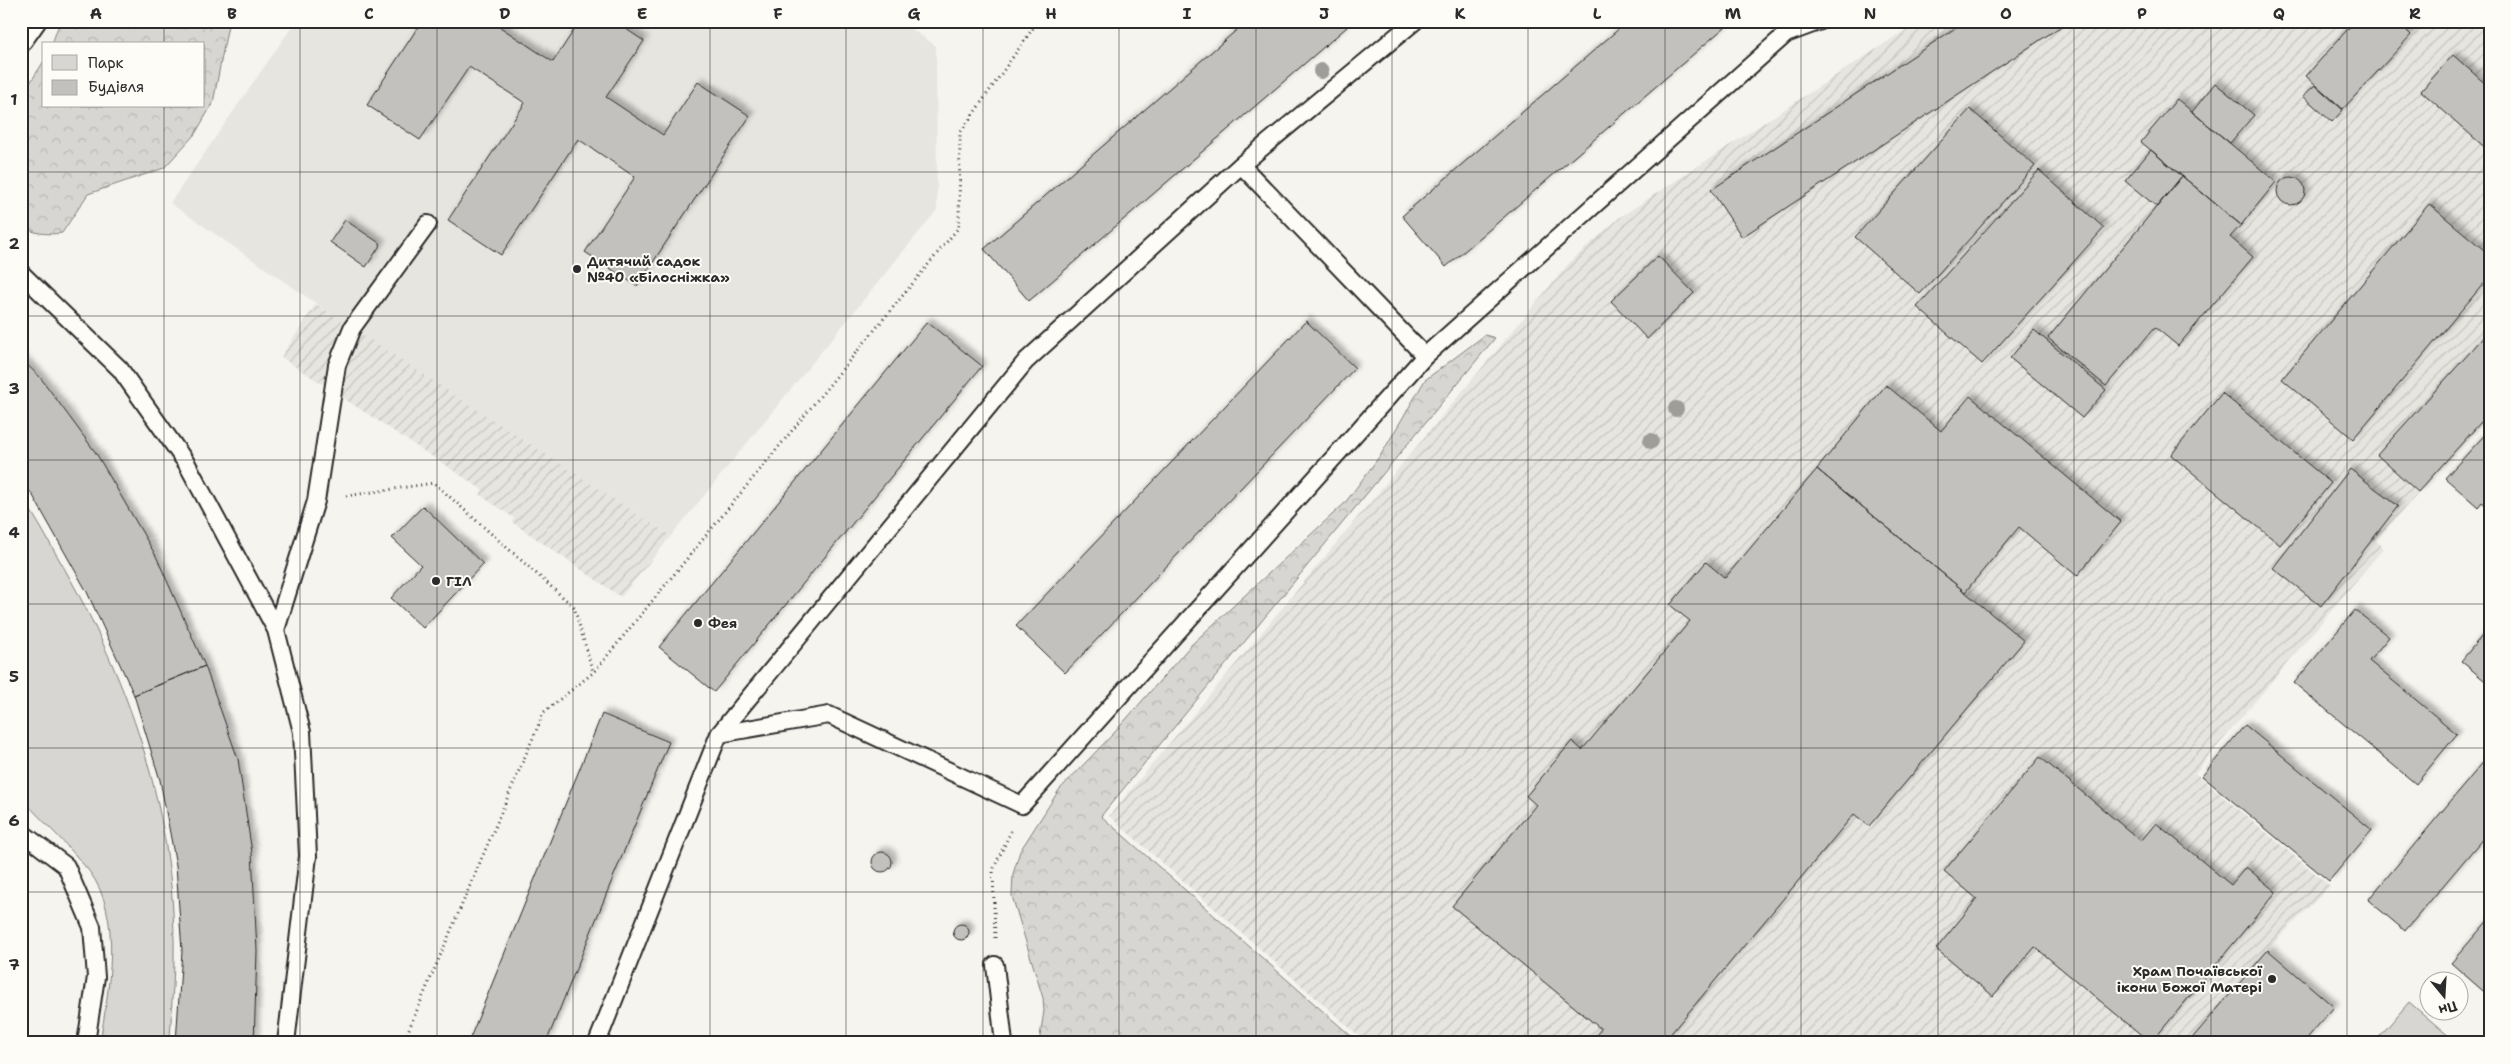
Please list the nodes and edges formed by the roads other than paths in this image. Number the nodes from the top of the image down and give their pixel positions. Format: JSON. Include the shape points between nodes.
{"nodes":[{"id":1,"x":38,"y":21,"type":"edge"},
{"id":2,"x":1415,"y":21,"type":"edge"},
{"id":3,"x":1821,"y":21,"type":"edge"},
{"id":4,"x":21,"y":46,"type":"edge"},
{"id":5,"x":1241,"y":165,"type":"junction"},
{"id":6,"x":428,"y":224,"type":"dead end"},
{"id":7,"x":21,"y":273,"type":"edge"},
{"id":8,"x":1425,"y":356,"type":"junction"},
{"id":9,"x":276,"y":630,"type":"junction"},
{"id":10,"x":719,"y":734,"type":"junction"},
{"id":11,"x":21,"y":832,"type":"edge"},
{"id":12,"x":995,"y":965,"type":"road end"},
{"id":13,"x":86,"y":1043,"type":"edge"},
{"id":14,"x":286,"y":1043,"type":"edge"},
{"id":15,"x":597,"y":1043,"type":"edge"},
{"id":16,"x":1004,"y":1043,"type":"edge"}],
"edges":[{"from":1,"to":4,"type":"lane"},
{"from":2,"to":5,"type":"lane"},
{"from":3,"to":8,"type":"lane","via":[[1786,34]]},
{"from":5,"to":8,"type":"lane"},
{"from":5,"to":10,"type":"lane","via":[[1026,361]]},
{"from":6,"to":9,"type":"lane","via":[[352,328],[337,365],[316,501]]},
{"from":7,"to":9,"type":"lane","via":[[120,369],[187,464]]},
{"from":8,"to":10,"type":"lane","via":[[1022,805],[829,715]]},
{"from":9,"to":14,"type":"lane","via":[[302,732],[308,856]]},
{"from":10,"to":15,"type":"lane"},
{"from":11,"to":13,"type":"lane","via":[[66,866],[92,927],[96,978]]},
{"from":12,"to":16,"type":"lane"}]}
